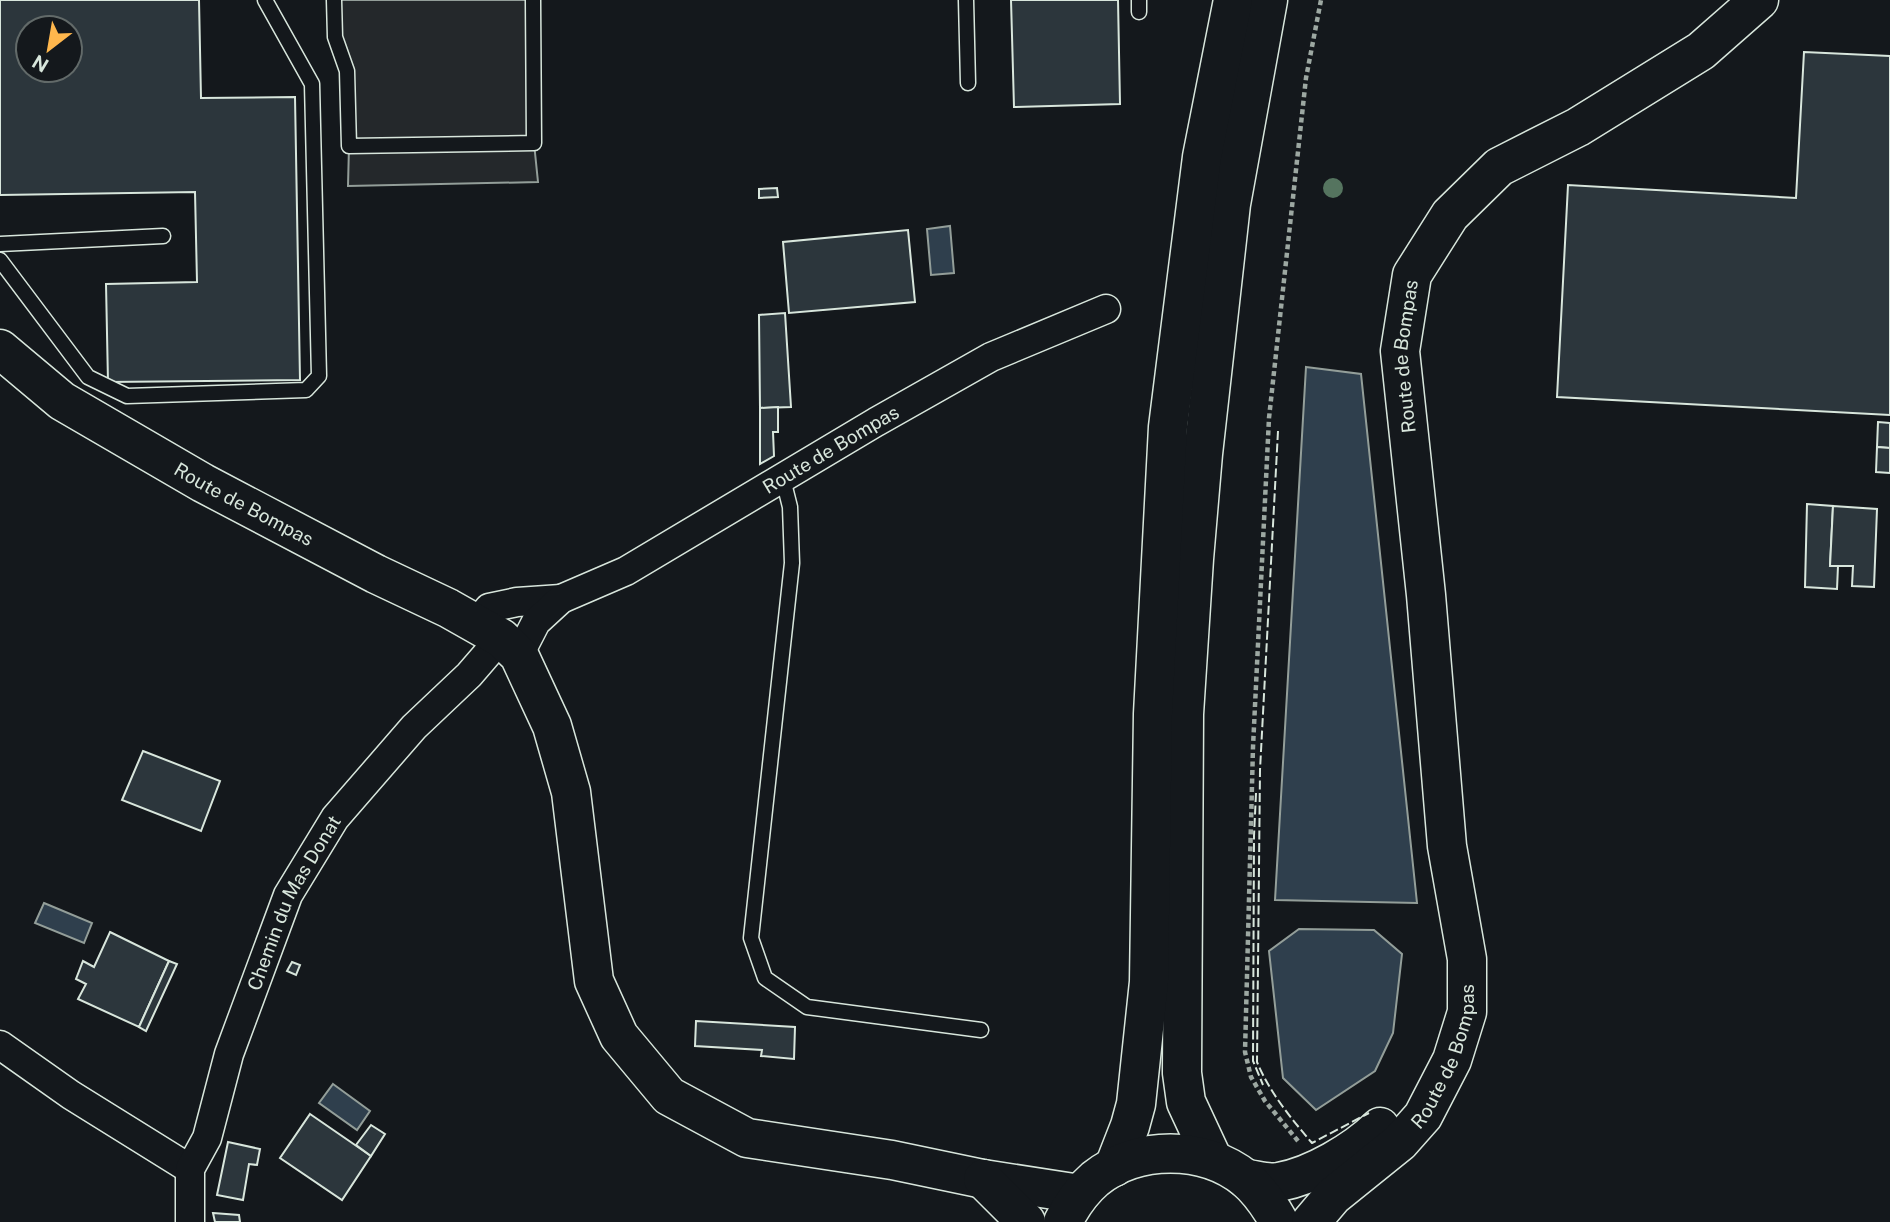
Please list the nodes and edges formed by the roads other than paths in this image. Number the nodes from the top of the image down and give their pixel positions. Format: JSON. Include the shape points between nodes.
{"nodes":[{"id":1,"x":265,"y":0,"type":"edge"},
{"id":2,"x":334,"y":0,"type":"edge"},
{"id":3,"x":533,"y":0,"type":"edge"},
{"id":4,"x":966,"y":0,"type":"edge"},
{"id":5,"x":1233,"y":0,"type":"edge"},
{"id":6,"x":1268,"y":0,"type":"edge"},
{"id":7,"x":1759,"y":0,"type":"edge"},
{"id":8,"x":968,"y":83,"type":"dead end"},
{"id":9,"x":163,"y":236,"type":"dead end"},
{"id":10,"x":0,"y":244,"type":"edge"},
{"id":11,"x":0,"y":260,"type":"edge"},
{"id":12,"x":1107,"y":309,"type":"dead end"},
{"id":13,"x":0,"y":349,"type":"edge"},
{"id":14,"x":783,"y":479,"type":"junction"},
{"id":15,"x":561,"y":599,"type":"junction"},
{"id":16,"x":498,"y":639,"type":"junction"},
{"id":17,"x":1447,"y":846,"type":"junction"},
{"id":18,"x":981,"y":1030,"type":"dead end"},
{"id":19,"x":0,"y":1045,"type":"edge"},
{"id":20,"x":1213,"y":1160,"type":"junction"},
{"id":21,"x":1114,"y":1167,"type":"junction"},
{"id":22,"x":190,"y":1169,"type":"junction"},
{"id":23,"x":983,"y":1178,"type":"junction"},
{"id":24,"x":1246,"y":1179,"type":"junction"},
{"id":25,"x":1071,"y":1208,"type":"edge"},
{"id":26,"x":186,"y":1217,"type":"edge"},
{"id":27,"x":1026,"y":1222,"type":"edge"},
{"id":28,"x":1279,"y":1222,"type":"edge"},
{"id":29,"x":1311,"y":1222,"type":"edge"}],
"edges":[{"from":1,"to":11,"type":"lane","via":[[312,84],[319,376],[306,390],[127,396],[88,377]]},
{"from":2,"to":3,"type":"lane","via":[[335,37],[347,71],[349,146],[534,143]]},
{"from":4,"to":8,"type":"lane"},
{"from":5,"to":21,"type":"main road","via":[[1202,158],[1168,427],[1153,714],[1149,982],[1136,1104]]},
{"from":6,"to":20,"type":"main road","via":[[1231,204],[1203,454],[1184,714],[1182,1073],[1186,1102]]},
{"from":7,"to":17,"type":"main road","name":"Route de Bompas","via":[[1701,51],[1578,127],[1499,167],[1450,215],[1412,275],[1400,351]]},
{"from":9,"to":10,"type":"lane"},
{"from":12,"to":14,"type":"street","name":"Route de Bompas","via":[[991,357]]},
{"from":13,"to":16,"type":"main road","name":"Route de Bompas","via":[[62,401],[203,483],[448,608]]},
{"from":14,"to":15,"type":"street","name":"Route de Bompas","via":[[626,571]]},
{"from":14,"to":18,"type":"lane","via":[[790,506],[792,563],[751,938],[765,978],[807,1007]]},
{"from":15,"to":16,"type":"street","via":[[536,622]]},
{"from":15,"to":16,"type":"street","via":[[489,608]]},
{"from":16,"to":22,"type":"street","name":"Chemin du Mas Donat","via":[[335,818],[288,895],[229,1054],[207,1138]]},
{"from":16,"to":23,"type":"main road","via":[[552,726],[571,792],[594,981],[619,1036],[669,1096],[747,1138]]},
{"from":17,"to":24,"type":"main road","name":"Route de Bompas","via":[[1442,1009],[1430,1056],[1406,1101],[1369,1138],[1317,1170],[1277,1182]]},
{"from":17,"to":29,"type":"main road","name":"Route de Bompas","via":[[1466,959],[1467,1012],[1451,1060],[1423,1116],[1400,1142],[1333,1196]]},
{"from":19,"to":22,"type":"street"},
{"from":20,"to":21,"type":"main road","via":[[1180,1153],[1146,1155]]},
{"from":20,"to":24,"type":"main road"},
{"from":21,"to":25,"type":"main road","via":[[1096,1179]]},
{"from":22,"to":26,"type":"street","name":"Chemin du Mas Donat"},
{"from":23,"to":25,"type":"main road"},
{"from":23,"to":27,"type":"main road"},
{"from":24,"to":28,"type":"main road"}]}
